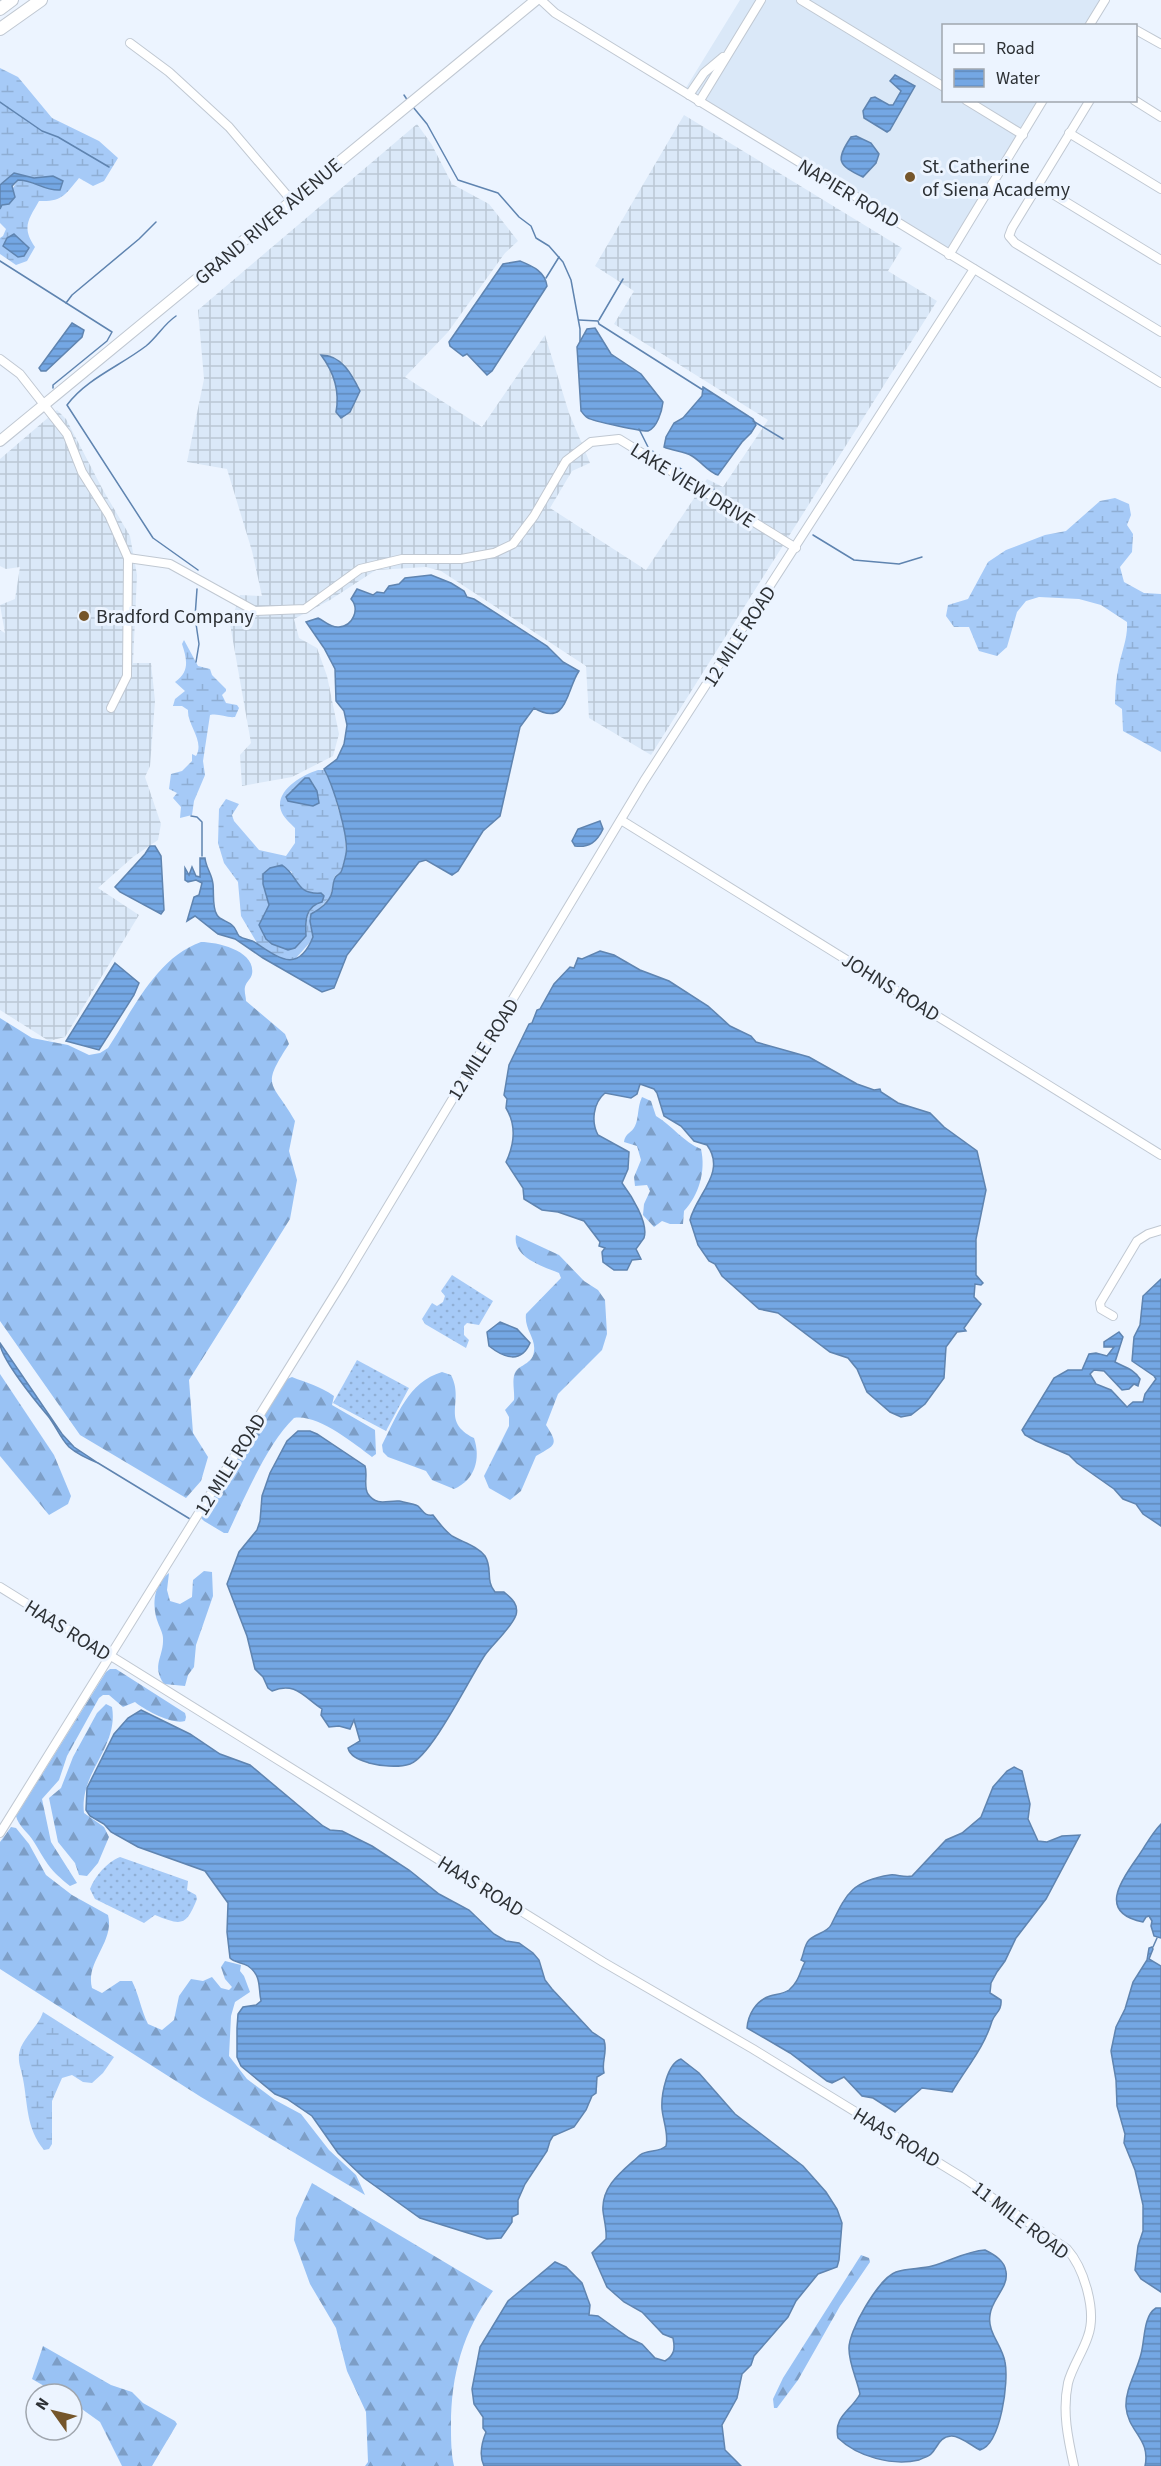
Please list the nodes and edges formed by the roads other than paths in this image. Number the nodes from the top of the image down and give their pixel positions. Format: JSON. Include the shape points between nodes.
{"nodes":[{"id":1,"x":12,"y":0,"type":"edge"},
{"id":2,"x":41,"y":0,"type":"edge"},
{"id":3,"x":538,"y":0,"type":"edge"},
{"id":4,"x":761,"y":0,"type":"edge"},
{"id":5,"x":801,"y":0,"type":"edge"},
{"id":6,"x":1105,"y":0,"type":"edge"},
{"id":7,"x":0,"y":9,"type":"edge"},
{"id":8,"x":1090,"y":24,"type":"edge"},
{"id":9,"x":0,"y":29,"type":"edge"},
{"id":10,"x":1137,"y":29,"type":"edge"},
{"id":11,"x":130,"y":43,"type":"dead end"},
{"id":12,"x":1161,"y":44,"type":"edge"},
{"id":13,"x":728,"y":52,"type":"junction"},
{"id":14,"x":942,"y":86,"type":"edge"},
{"id":15,"x":689,"y":95,"type":"junction"},
{"id":16,"x":699,"y":102,"type":"junction"},
{"id":17,"x":969,"y":102,"type":"edge"},
{"id":18,"x":1042,"y":102,"type":"edge"},
{"id":19,"x":1089,"y":102,"type":"edge"},
{"id":20,"x":1137,"y":102,"type":"edge"},
{"id":21,"x":1161,"y":117,"type":"edge"},
{"id":22,"x":1069,"y":133,"type":"junction"},
{"id":23,"x":1023,"y":135,"type":"junction"},
{"id":24,"x":1038,"y":185,"type":"junction"},
{"id":25,"x":1161,"y":189,"type":"edge"},
{"id":26,"x":292,"y":201,"type":"junction"},
{"id":27,"x":949,"y":255,"type":"junction"},
{"id":28,"x":1161,"y":260,"type":"edge"},
{"id":29,"x":974,"y":270,"type":"junction"},
{"id":30,"x":1161,"y":332,"type":"edge"},
{"id":31,"x":0,"y":359,"type":"edge"},
{"id":32,"x":1161,"y":383,"type":"edge"},
{"id":33,"x":45,"y":404,"type":"junction"},
{"id":34,"x":0,"y":441,"type":"edge"},
{"id":35,"x":796,"y":548,"type":"junction"},
{"id":36,"x":128,"y":558,"type":"junction"},
{"id":37,"x":111,"y":708,"type":"dead end"},
{"id":38,"x":621,"y":820,"type":"junction"},
{"id":39,"x":1161,"y":1155,"type":"edge"},
{"id":40,"x":1161,"y":1230,"type":"edge"},
{"id":41,"x":1113,"y":1316,"type":"dead end"},
{"id":42,"x":0,"y":1587,"type":"edge"},
{"id":43,"x":109,"y":1656,"type":"junction"},
{"id":44,"x":0,"y":1833,"type":"edge"},
{"id":45,"x":965,"y":2179,"type":"joint"},
{"id":46,"x":1074,"y":2466,"type":"edge"}],
"edges":[{"from":1,"to":7,"type":"highway"},
{"from":2,"to":9,"type":"highway"},
{"from":3,"to":15,"type":"street","name":"NAPIER ROAD"},
{"from":3,"to":26,"type":"main road","name":"GRAND RIVER AVENUE"},
{"from":4,"to":13,"type":"street"},
{"from":5,"to":14,"type":"street"},
{"from":6,"to":8,"type":"street"},
{"from":10,"to":12,"type":"street"},
{"from":11,"to":26,"type":"street","via":[[169,72],[229,127]]},
{"from":13,"to":15,"type":"street","via":[[704,73]]},
{"from":13,"to":16,"type":"street"},
{"from":15,"to":16,"type":"street","name":"NAPIER ROAD"},
{"from":16,"to":27,"type":"street","name":"NAPIER ROAD"},
{"from":17,"to":23,"type":"street"},
{"from":18,"to":23,"type":"street"},
{"from":19,"to":22,"type":"street"},
{"from":20,"to":21,"type":"street"},
{"from":22,"to":24,"type":"street"},
{"from":22,"to":25,"type":"street"},
{"from":23,"to":27,"type":"street"},
{"from":24,"to":28,"type":"street"},
{"from":24,"to":30,"type":"street","via":[[1010,236]]},
{"from":26,"to":33,"type":"main road","name":"GRAND RIVER AVENUE"},
{"from":27,"to":29,"type":"street","name":"NAPIER ROAD"},
{"from":29,"to":32,"type":"street","name":"NAPIER ROAD"},
{"from":29,"to":35,"type":"street","name":"12 MILE ROAD"},
{"from":31,"to":33,"type":"street","via":[[20,374]]},
{"from":33,"to":34,"type":"main road","name":"GRAND RIVER AVENUE"},
{"from":33,"to":36,"type":"street","via":[[67,434],[82,472],[109,515]]},
{"from":35,"to":36,"type":"street","name":"LAKE VIEW DRIVE","via":[[619,439],[591,442],[566,462],[513,544],[494,553],[461,559],[402,559],[360,569],[305,609],[255,610],[170,564]]},
{"from":35,"to":38,"type":"street","name":"12 MILE ROAD"},
{"from":36,"to":37,"type":"street","via":[[127,676]]},
{"from":38,"to":39,"type":"street","name":"JOHNS ROAD"},
{"from":38,"to":43,"type":"street","name":"12 MILE ROAD","via":[[343,1281]]},
{"from":40,"to":41,"type":"street","via":[[1137,1241],[1100,1303],[1101,1309]]},
{"from":42,"to":43,"type":"street","name":"HAAS ROAD"},
{"from":43,"to":44,"type":"street","name":"12 MILE ROAD"},
{"from":43,"to":45,"type":"street","name":"HAAS ROAD","via":[[603,1962]]},
{"from":45,"to":46,"type":"street","name":"11 MILE ROAD","via":[[1067,2249],[1076,2262],[1087,2292],[1092,2323],[1068,2384],[1066,2430]]}]}
